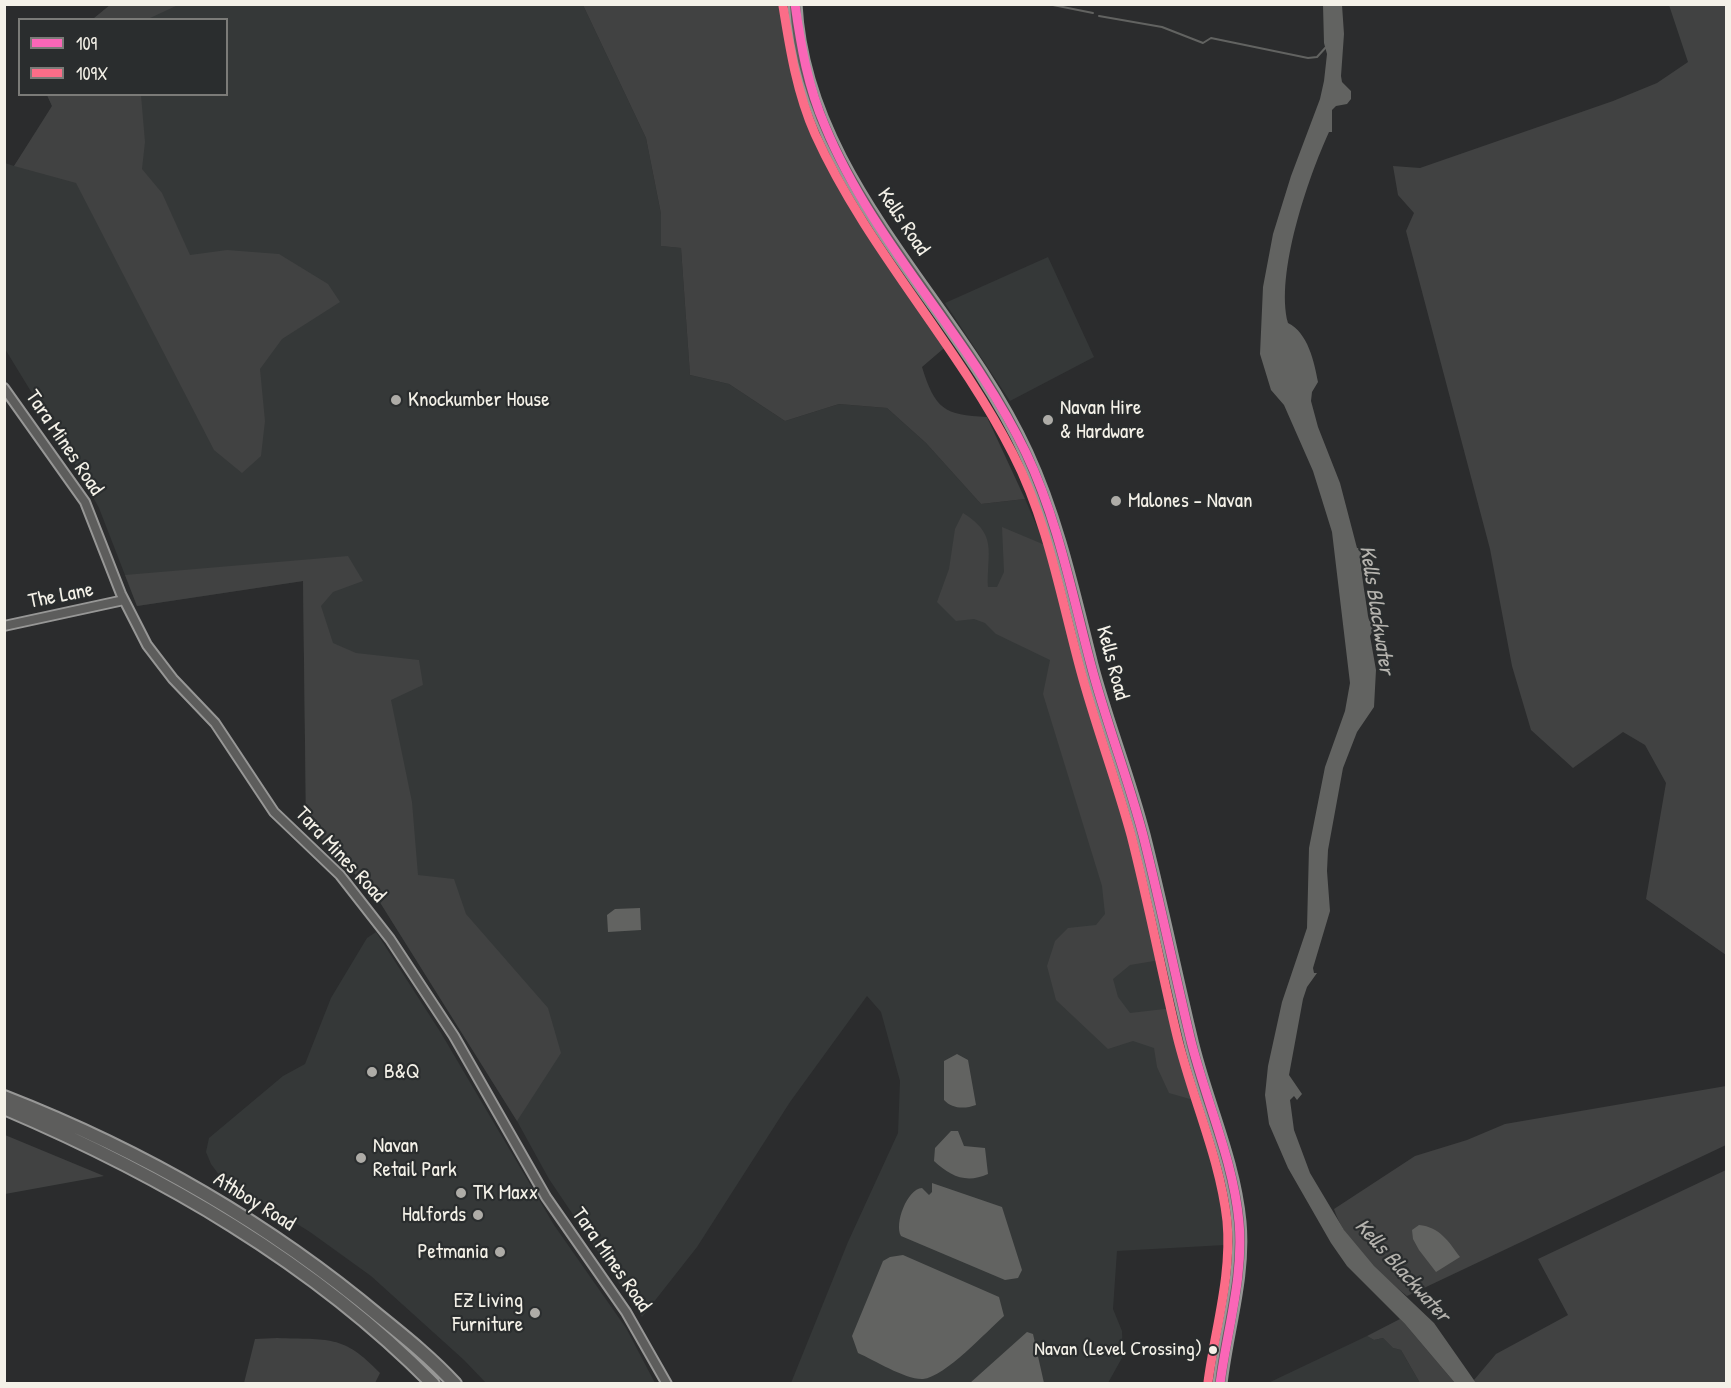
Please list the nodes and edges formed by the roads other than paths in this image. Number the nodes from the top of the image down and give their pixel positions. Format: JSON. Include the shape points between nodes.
{"nodes":[{"id":1,"x":795,"y":4,"type":"edge"},
{"id":2,"x":4,"y":388,"type":"edge"},
{"id":3,"x":124,"y":600,"type":"junction"},
{"id":4,"x":4,"y":626,"type":"edge"},
{"id":5,"x":4,"y":1097,"type":"edge"},
{"id":6,"x":4,"y":1108,"type":"edge"},
{"id":7,"x":433,"y":1383,"type":"edge"},
{"id":8,"x":455,"y":1383,"type":"edge"},
{"id":9,"x":667,"y":1383,"type":"edge"},
{"id":10,"x":1220,"y":1383,"type":"edge"}],
"edges":[{"from":1,"to":10,"type":"main road","name":"Kells Road","via":[[802,62],[826,132],[864,199],[1005,412],[1026,453],[1059,546],[1143,835],[1197,1067],[1237,1205],[1238,1272]]},
{"from":2,"to":3,"type":"street","name":"Tara Mines Road","via":[[81,496]]},
{"from":3,"to":4,"type":"street","name":"The Lane"},
{"from":3,"to":9,"type":"street","name":"Tara Mines Road","via":[[151,651],[215,723],[274,812],[340,875],[390,939],[454,1036],[546,1197],[626,1312]]},
{"from":5,"to":8,"type":"main road","name":"Athboy Road","via":[[104,1139],[226,1206],[354,1294]]},
{"from":6,"to":7,"type":"main road","name":"Athboy Road","via":[[86,1143],[149,1176],[256,1240],[341,1300]]}]}
